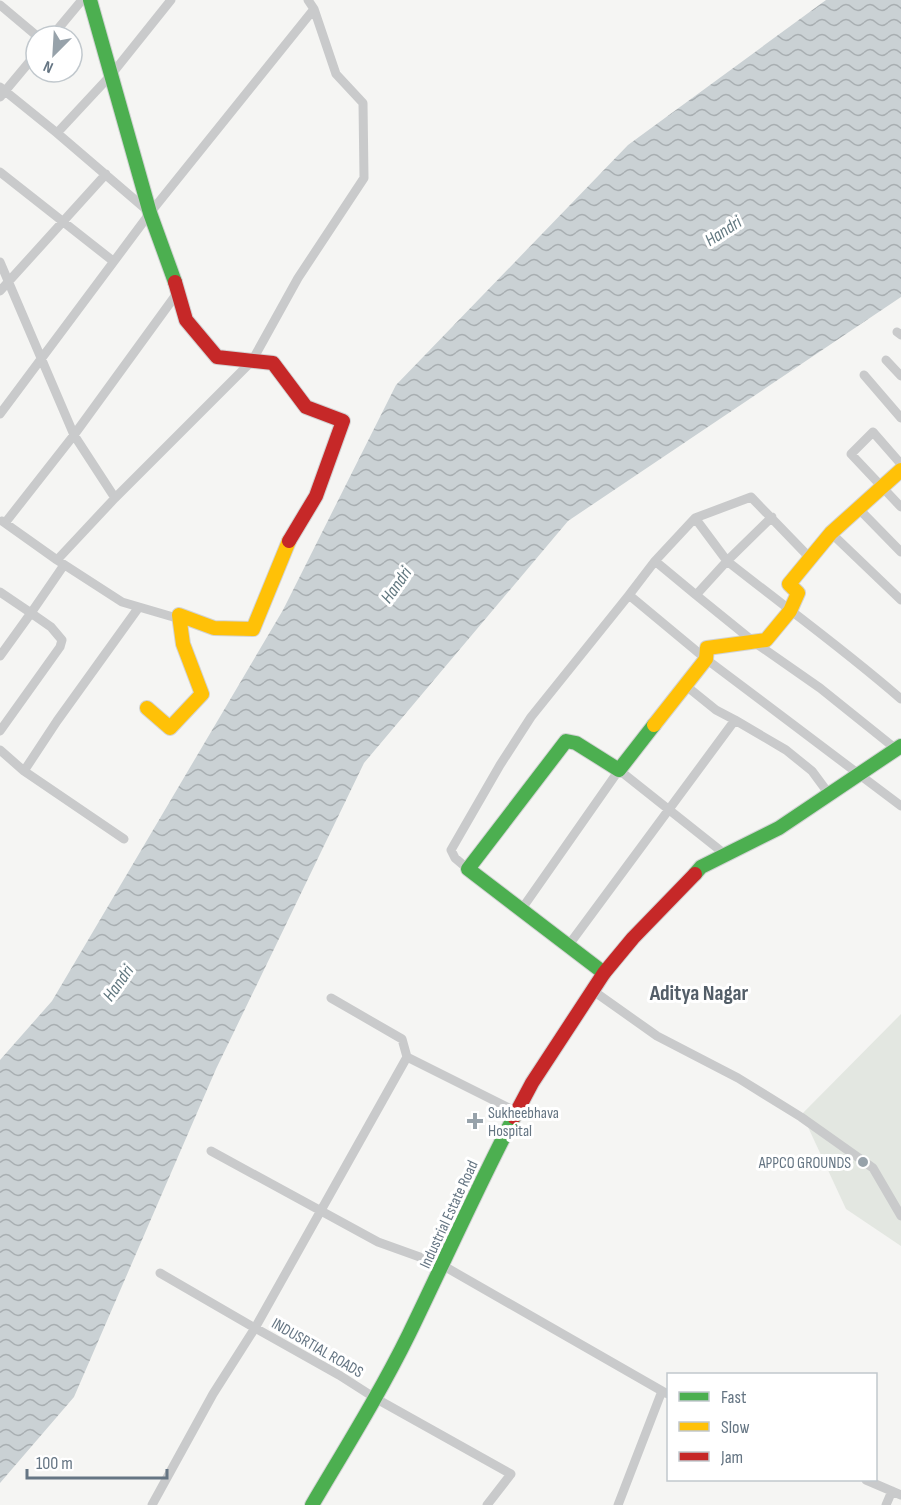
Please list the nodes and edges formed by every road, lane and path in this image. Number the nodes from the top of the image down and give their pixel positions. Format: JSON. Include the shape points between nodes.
{"nodes":[{"id":1,"x":82,"y":0,"type":"edge"},
{"id":2,"x":90,"y":0,"type":"edge"},
{"id":3,"x":171,"y":0,"type":"edge"},
{"id":4,"x":308,"y":0,"type":"edge"},
{"id":5,"x":0,"y":2,"type":"edge"},
{"id":6,"x":314,"y":9,"type":"junction"},
{"id":7,"x":24,"y":24,"type":"edge"},
{"id":8,"x":62,"y":24,"type":"edge"},
{"id":9,"x":24,"y":67,"type":"edge"},
{"id":10,"x":111,"y":75,"type":"junction"},
{"id":11,"x":2,"y":92,"type":"edge"},
{"id":12,"x":57,"y":133,"type":"junction"},
{"id":13,"x":0,"y":172,"type":"edge"},
{"id":14,"x":106,"y":174,"type":"junction"},
{"id":15,"x":150,"y":213,"type":"junction"},
{"id":16,"x":63,"y":222,"type":"junction"},
{"id":17,"x":113,"y":261,"type":"junction"},
{"id":18,"x":0,"y":262,"type":"edge"},
{"id":19,"x":8,"y":282,"type":"junction"},
{"id":20,"x":0,"y":291,"type":"edge"},
{"id":21,"x":178,"y":292,"type":"junction"},
{"id":22,"x":42,"y":358,"type":"junction"},
{"id":23,"x":886,"y":360,"type":"dead end"},
{"id":24,"x":252,"y":361,"type":"junction"},
{"id":25,"x":864,"y":375,"type":"dead end"},
{"id":26,"x":901,"y":376,"type":"edge"},
{"id":27,"x":0,"y":414,"type":"edge"},
{"id":28,"x":901,"y":418,"type":"edge"},
{"id":29,"x":74,"y":435,"type":"junction"},
{"id":30,"x":901,"y":464,"type":"edge"},
{"id":31,"x":901,"y":470,"type":"edge"},
{"id":32,"x":882,"y":486,"type":"junction"},
{"id":33,"x":115,"y":498,"type":"junction"},
{"id":34,"x":901,"y":507,"type":"edge"},
{"id":35,"x":858,"y":508,"type":"junction"},
{"id":36,"x":771,"y":517,"type":"junction"},
{"id":37,"x":695,"y":518,"type":"junction"},
{"id":38,"x":2,"y":521,"type":"edge"},
{"id":39,"x":831,"y":534,"type":"junction"},
{"id":40,"x":901,"y":552,"type":"edge"},
{"id":41,"x":810,"y":558,"type":"junction"},
{"id":42,"x":655,"y":561,"type":"junction"},
{"id":43,"x":727,"y":561,"type":"junction"},
{"id":44,"x":61,"y":562,"type":"junction"},
{"id":45,"x":0,"y":592,"type":"edge"},
{"id":46,"x":629,"y":595,"type":"junction"},
{"id":47,"x":696,"y":595,"type":"junction"},
{"id":48,"x":901,"y":600,"type":"edge"},
{"id":49,"x":139,"y":607,"type":"junction"},
{"id":50,"x":790,"y":611,"type":"junction"},
{"id":51,"x":31,"y":613,"type":"junction"},
{"id":52,"x":180,"y":619,"type":"junction"},
{"id":53,"x":754,"y":642,"type":"junction"},
{"id":54,"x":2,"y":649,"type":"edge"},
{"id":55,"x":706,"y":659,"type":"junction"},
{"id":56,"x":685,"y":685,"type":"junction"},
{"id":57,"x":901,"y":699,"type":"edge"},
{"id":58,"x":147,"y":708,"type":"dead end"},
{"id":59,"x":735,"y":720,"type":"junction"},
{"id":60,"x":0,"y":731,"type":"edge"},
{"id":61,"x":899,"y":747,"type":"edge"},
{"id":62,"x":0,"y":750,"type":"edge"},
{"id":63,"x":619,"y":770,"type":"junction"},
{"id":64,"x":24,"y":771,"type":"junction"},
{"id":65,"x":856,"y":774,"type":"junction"},
{"id":66,"x":829,"y":794,"type":"junction"},
{"id":67,"x":901,"y":806,"type":"edge"},
{"id":68,"x":669,"y":808,"type":"junction"},
{"id":69,"x":124,"y":839,"type":"dead end"},
{"id":70,"x":726,"y":855,"type":"junction"},
{"id":71,"x":468,"y":869,"type":"junction"},
{"id":72,"x":520,"y":910,"type":"junction"},
{"id":73,"x":568,"y":946,"type":"junction"},
{"id":74,"x":604,"y":973,"type":"junction"},
{"id":75,"x":592,"y":990,"type":"junction"},
{"id":76,"x":331,"y":998,"type":"dead end"},
{"id":77,"x":407,"y":1057,"type":"junction"},
{"id":78,"x":517,"y":1112,"type":"junction"},
{"id":79,"x":211,"y":1151,"type":"dead end"},
{"id":80,"x":319,"y":1210,"type":"junction"},
{"id":81,"x":901,"y":1216,"type":"edge"},
{"id":82,"x":442,"y":1265,"type":"junction"},
{"id":83,"x":160,"y":1273,"type":"dead end"},
{"id":84,"x":255,"y":1328,"type":"junction"},
{"id":85,"x":665,"y":1393,"type":"edge"},
{"id":86,"x":375,"y":1398,"type":"junction"},
{"id":87,"x":870,"y":1481,"type":"edge"},
{"id":88,"x":896,"y":1493,"type":"edge"},
{"id":89,"x":152,"y":1505,"type":"edge"},
{"id":90,"x":312,"y":1505,"type":"edge"},
{"id":91,"x":487,"y":1505,"type":"edge"},
{"id":92,"x":618,"y":1505,"type":"edge"},
{"id":93,"x":886,"y":1505,"type":"edge"}],
"edges":[{"from":1,"to":8,"type":"street"},
{"from":2,"to":10,"type":"street"},
{"from":3,"to":10,"type":"street"},
{"from":4,"to":6,"type":"street"},
{"from":5,"to":7,"type":"street"},
{"from":6,"to":15,"type":"street"},
{"from":6,"to":24,"type":"street","via":[[336,74],[363,103],[364,178],[298,278]]},
{"from":9,"to":11,"type":"street"},
{"from":10,"to":12,"type":"street"},
{"from":10,"to":15,"type":"street"},
{"from":11,"to":12,"type":"street"},
{"from":12,"to":14,"type":"street"},
{"from":13,"to":16,"type":"street"},
{"from":14,"to":15,"type":"street"},
{"from":14,"to":16,"type":"street"},
{"from":15,"to":17,"type":"street"},
{"from":15,"to":21,"type":"street"},
{"from":16,"to":17,"type":"street"},
{"from":16,"to":19,"type":"street"},
{"from":17,"to":22,"type":"street"},
{"from":18,"to":19,"type":"street"},
{"from":19,"to":20,"type":"street"},
{"from":19,"to":22,"type":"street"},
{"from":21,"to":24,"type":"street","via":[[186,320],[217,357]]},
{"from":21,"to":29,"type":"street"},
{"from":22,"to":27,"type":"street"},
{"from":22,"to":29,"type":"street"},
{"from":23,"to":26,"type":"street"},
{"from":24,"to":33,"type":"street"},
{"from":24,"to":52,"type":"street","via":[[273,363],[306,407],[343,421],[316,496],[289,542],[253,629],[214,628],[179,615]]},
{"from":25,"to":28,"type":"street"},
{"from":29,"to":33,"type":"street"},
{"from":29,"to":38,"type":"street"},
{"from":30,"to":32,"type":"street","via":[[873,432],[851,454]]},
{"from":31,"to":32,"type":"street"},
{"from":32,"to":34,"type":"street"},
{"from":32,"to":35,"type":"street"},
{"from":33,"to":44,"type":"street"},
{"from":35,"to":39,"type":"street"},
{"from":35,"to":40,"type":"street"},
{"from":36,"to":37,"type":"street","via":[[751,497]]},
{"from":36,"to":41,"type":"street"},
{"from":36,"to":43,"type":"street"},
{"from":37,"to":42,"type":"street"},
{"from":37,"to":43,"type":"street"},
{"from":38,"to":44,"type":"street"},
{"from":39,"to":41,"type":"street"},
{"from":39,"to":48,"type":"street"},
{"from":41,"to":50,"type":"street","via":[[789,584],[798,592]]},
{"from":42,"to":46,"type":"street"},
{"from":42,"to":47,"type":"street"},
{"from":43,"to":47,"type":"street"},
{"from":43,"to":50,"type":"street"},
{"from":44,"to":49,"type":"street","via":[[122,602]]},
{"from":44,"to":51,"type":"street"},
{"from":45,"to":51,"type":"street"},
{"from":46,"to":55,"type":"street"},
{"from":46,"to":71,"type":"street","via":[[531,717],[475,808],[451,850]]},
{"from":47,"to":53,"type":"street"},
{"from":49,"to":52,"type":"street"},
{"from":49,"to":64,"type":"street"},
{"from":50,"to":53,"type":"street","via":[[766,640]]},
{"from":50,"to":57,"type":"street"},
{"from":51,"to":54,"type":"street"},
{"from":51,"to":60,"type":"street","via":[[62,640]]},
{"from":52,"to":58,"type":"street","via":[[183,644],[202,694],[170,728]]},
{"from":53,"to":55,"type":"street","via":[[706,648]]},
{"from":53,"to":61,"type":"street"},
{"from":55,"to":56,"type":"street"},
{"from":55,"to":65,"type":"street"},
{"from":56,"to":59,"type":"street"},
{"from":56,"to":63,"type":"street"},
{"from":59,"to":66,"type":"street","via":[[786,750],[812,771]]},
{"from":59,"to":68,"type":"street"},
{"from":61,"to":65,"type":"street"},
{"from":62,"to":64,"type":"street"},
{"from":63,"to":68,"type":"street"},
{"from":63,"to":71,"type":"street","via":[[576,743],[566,741]]},
{"from":63,"to":72,"type":"street"},
{"from":64,"to":69,"type":"street"},
{"from":65,"to":66,"type":"street"},
{"from":65,"to":67,"type":"street"},
{"from":66,"to":70,"type":"street","via":[[779,828]]},
{"from":68,"to":70,"type":"street"},
{"from":68,"to":73,"type":"street"},
{"from":70,"to":74,"type":"street","name":"Industrial Estate Road","via":[[701,867]]},
{"from":71,"to":72,"type":"street"},
{"from":72,"to":73,"type":"street"},
{"from":73,"to":74,"type":"street"},
{"from":74,"to":75,"type":"street","name":"Industrial Estate Road"},
{"from":75,"to":78,"type":"street","name":"Industrial Estate Road"},
{"from":75,"to":81,"type":"street","via":[[657,1036],[738,1078],[801,1117],[873,1168]]},
{"from":76,"to":77,"type":"street","via":[[402,1039]]},
{"from":77,"to":78,"type":"street"},
{"from":77,"to":80,"type":"street"},
{"from":78,"to":82,"type":"street","name":"Industrial Estate Road"},
{"from":79,"to":80,"type":"street"},
{"from":80,"to":82,"type":"street","via":[[378,1242]]},
{"from":80,"to":84,"type":"street"},
{"from":82,"to":85,"type":"street"},
{"from":82,"to":86,"type":"street","name":"Industrial Estate Road"},
{"from":83,"to":84,"type":"street"},
{"from":84,"to":86,"type":"street","name":"INDUSRTIAL ROADS"},
{"from":84,"to":89,"type":"street","name":"INDUSRTIAL ROADS","via":[[213,1394]]},
{"from":85,"to":92,"type":"street"},
{"from":86,"to":90,"type":"street","name":"Industrial Estate Road"},
{"from":86,"to":91,"type":"street","name":"INDUSRTIAL ROADS","via":[[511,1474]]},
{"from":87,"to":88,"type":"street"},
{"from":88,"to":93,"type":"street"}]}
